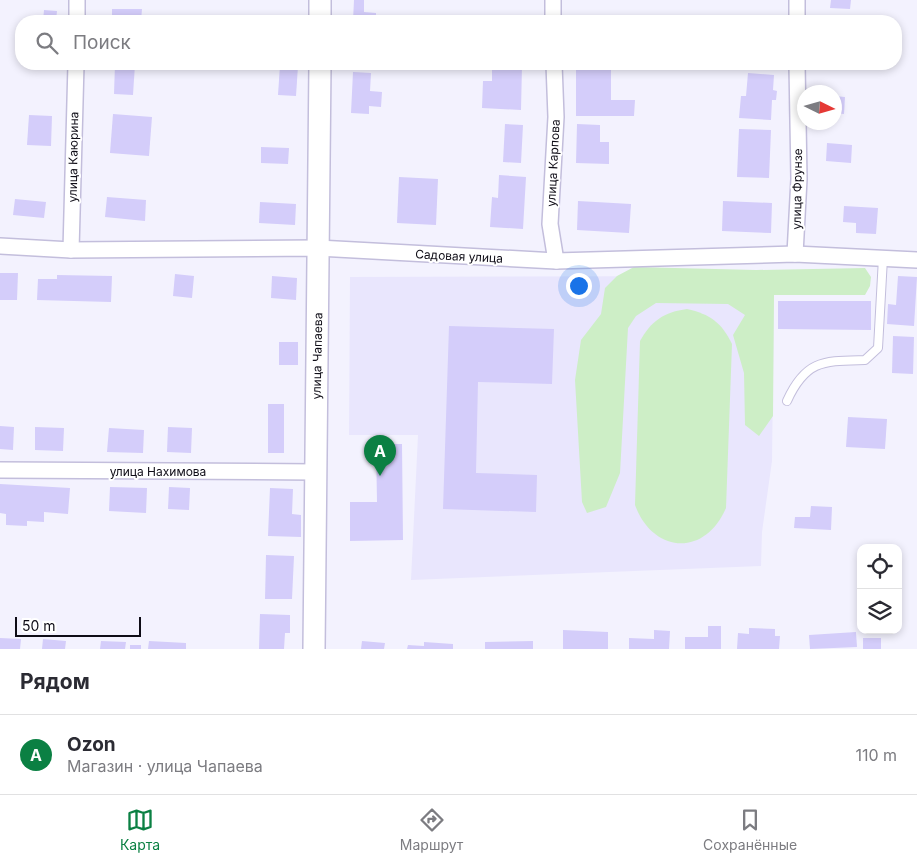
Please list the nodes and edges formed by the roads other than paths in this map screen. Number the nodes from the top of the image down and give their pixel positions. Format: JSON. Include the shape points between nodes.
{"nodes":[{"id":1,"x":77,"y":0,"type":"edge"},
{"id":2,"x":320,"y":0,"type":"edge"},
{"id":3,"x":552,"y":0,"type":"edge"},
{"id":4,"x":797,"y":0,"type":"edge"},
{"id":5,"x":77,"y":15,"type":"edge"},
{"id":6,"x":320,"y":15,"type":"edge"},
{"id":7,"x":553,"y":15,"type":"edge"},
{"id":8,"x":797,"y":15,"type":"edge"},
{"id":9,"x":76,"y":70,"type":"edge"},
{"id":10,"x":320,"y":70,"type":"edge"},
{"id":11,"x":554,"y":70,"type":"edge"},
{"id":12,"x":798,"y":70,"type":"edge"},
{"id":13,"x":0,"y":246,"type":"edge"},
{"id":14,"x":318,"y":248,"type":"junction"},
{"id":15,"x":71,"y":250,"type":"junction"},
{"id":16,"x":795,"y":254,"type":"junction"},
{"id":17,"x":883,"y":258,"type":"junction"},
{"id":18,"x":917,"y":260,"type":"edge"},
{"id":19,"x":556,"y":261,"type":"junction"},
{"id":20,"x":786,"y":401,"type":"dead end"},
{"id":21,"x":0,"y":470,"type":"edge"},
{"id":22,"x":316,"y":472,"type":"junction"},
{"id":23,"x":314,"y":649,"type":"edge"}],
"edges":[{"from":1,"to":5,"type":"street"},
{"from":2,"to":6,"type":"street"},
{"from":3,"to":7,"type":"street"},
{"from":4,"to":8,"type":"street"},
{"from":9,"to":15,"type":"street","name":"улица Каюрина"},
{"from":10,"to":14,"type":"street","name":"улица Чапаева"},
{"from":11,"to":19,"type":"street","name":"улица Карпова","via":[[556,117],[550,224]]},
{"from":12,"to":16,"type":"street","name":"улица Фрунзе","via":[[799,179]]},
{"from":13,"to":15,"type":"street","name":"Садовая улица"},
{"from":14,"to":15,"type":"street","name":"Садовая улица"},
{"from":14,"to":19,"type":"street","name":"Садовая улица"},
{"from":14,"to":22,"type":"street","name":"улица Чапаева"},
{"from":16,"to":17,"type":"street","name":"Садовая улица"},
{"from":16,"to":19,"type":"street","name":"Садовая улица"},
{"from":17,"to":18,"type":"street","name":"Садовая улица"},
{"from":17,"to":20,"type":"lane","via":[[878,348],[866,360],[827,361],[806,372]]},
{"from":21,"to":22,"type":"street","name":"улица Нахимова"},
{"from":22,"to":23,"type":"street","name":"улица Чапаева"}]}
